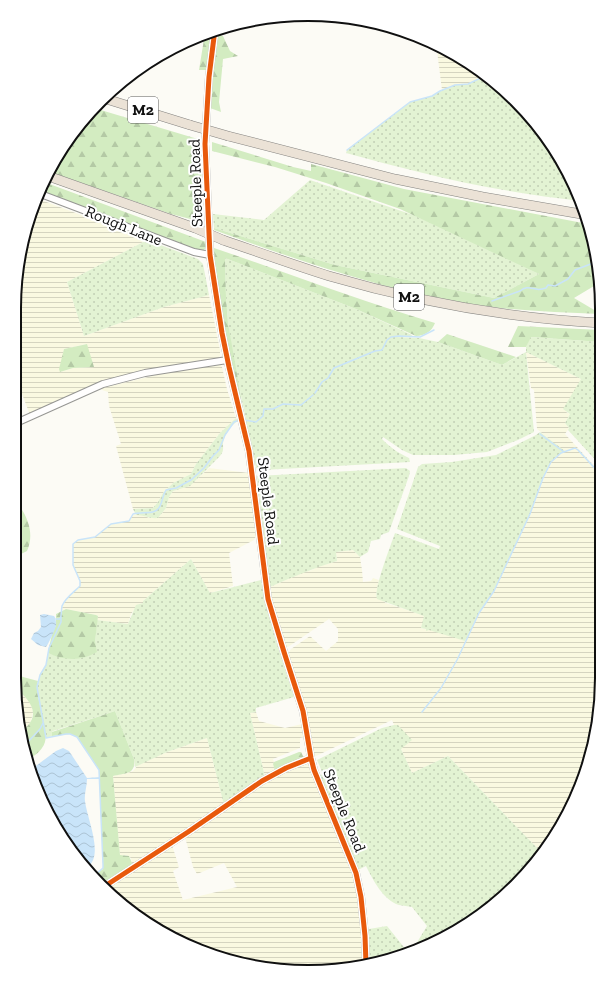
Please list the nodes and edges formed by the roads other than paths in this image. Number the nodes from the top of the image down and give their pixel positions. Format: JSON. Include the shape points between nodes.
{"nodes":[{"id":1,"x":214,"y":37,"type":"edge"},
{"id":2,"x":110,"y":100,"type":"edge"},
{"id":3,"x":53,"y":178,"type":"edge"},
{"id":4,"x":45,"y":194,"type":"edge"},
{"id":5,"x":579,"y":214,"type":"edge"},
{"id":6,"x":210,"y":255,"type":"junction"},
{"id":7,"x":595,"y":323,"type":"edge"},
{"id":8,"x":227,"y":360,"type":"junction"},
{"id":9,"x":21,"y":421,"type":"edge"},
{"id":10,"x":311,"y":758,"type":"junction"},
{"id":11,"x":108,"y":884,"type":"edge"},
{"id":12,"x":366,"y":959,"type":"edge"}],
"edges":[{"from":1,"to":6,"type":"street","name":"Steeple Road","via":[[205,144]]},
{"from":2,"to":5,"type":"highway","number":"M2","bridge":true,"via":[[228,136],[402,180]]},
{"from":3,"to":7,"type":"highway","number":"M2","bridge":true,"via":[[329,276],[403,295],[503,314]]},
{"from":4,"to":6,"type":"street","name":"Rough Lane","via":[[194,252]]},
{"from":6,"to":8,"type":"street","name":"Steeple Road"},
{"from":8,"to":9,"type":"street","via":[[145,373],[103,384]]},
{"from":8,"to":10,"type":"street","name":"Steeple Road","via":[[249,451],[268,599],[303,712]]},
{"from":10,"to":11,"type":"street","via":[[262,781]]},
{"from":10,"to":12,"type":"street","name":"Steeple Road","via":[[317,779],[356,873],[360,889]]}]}
